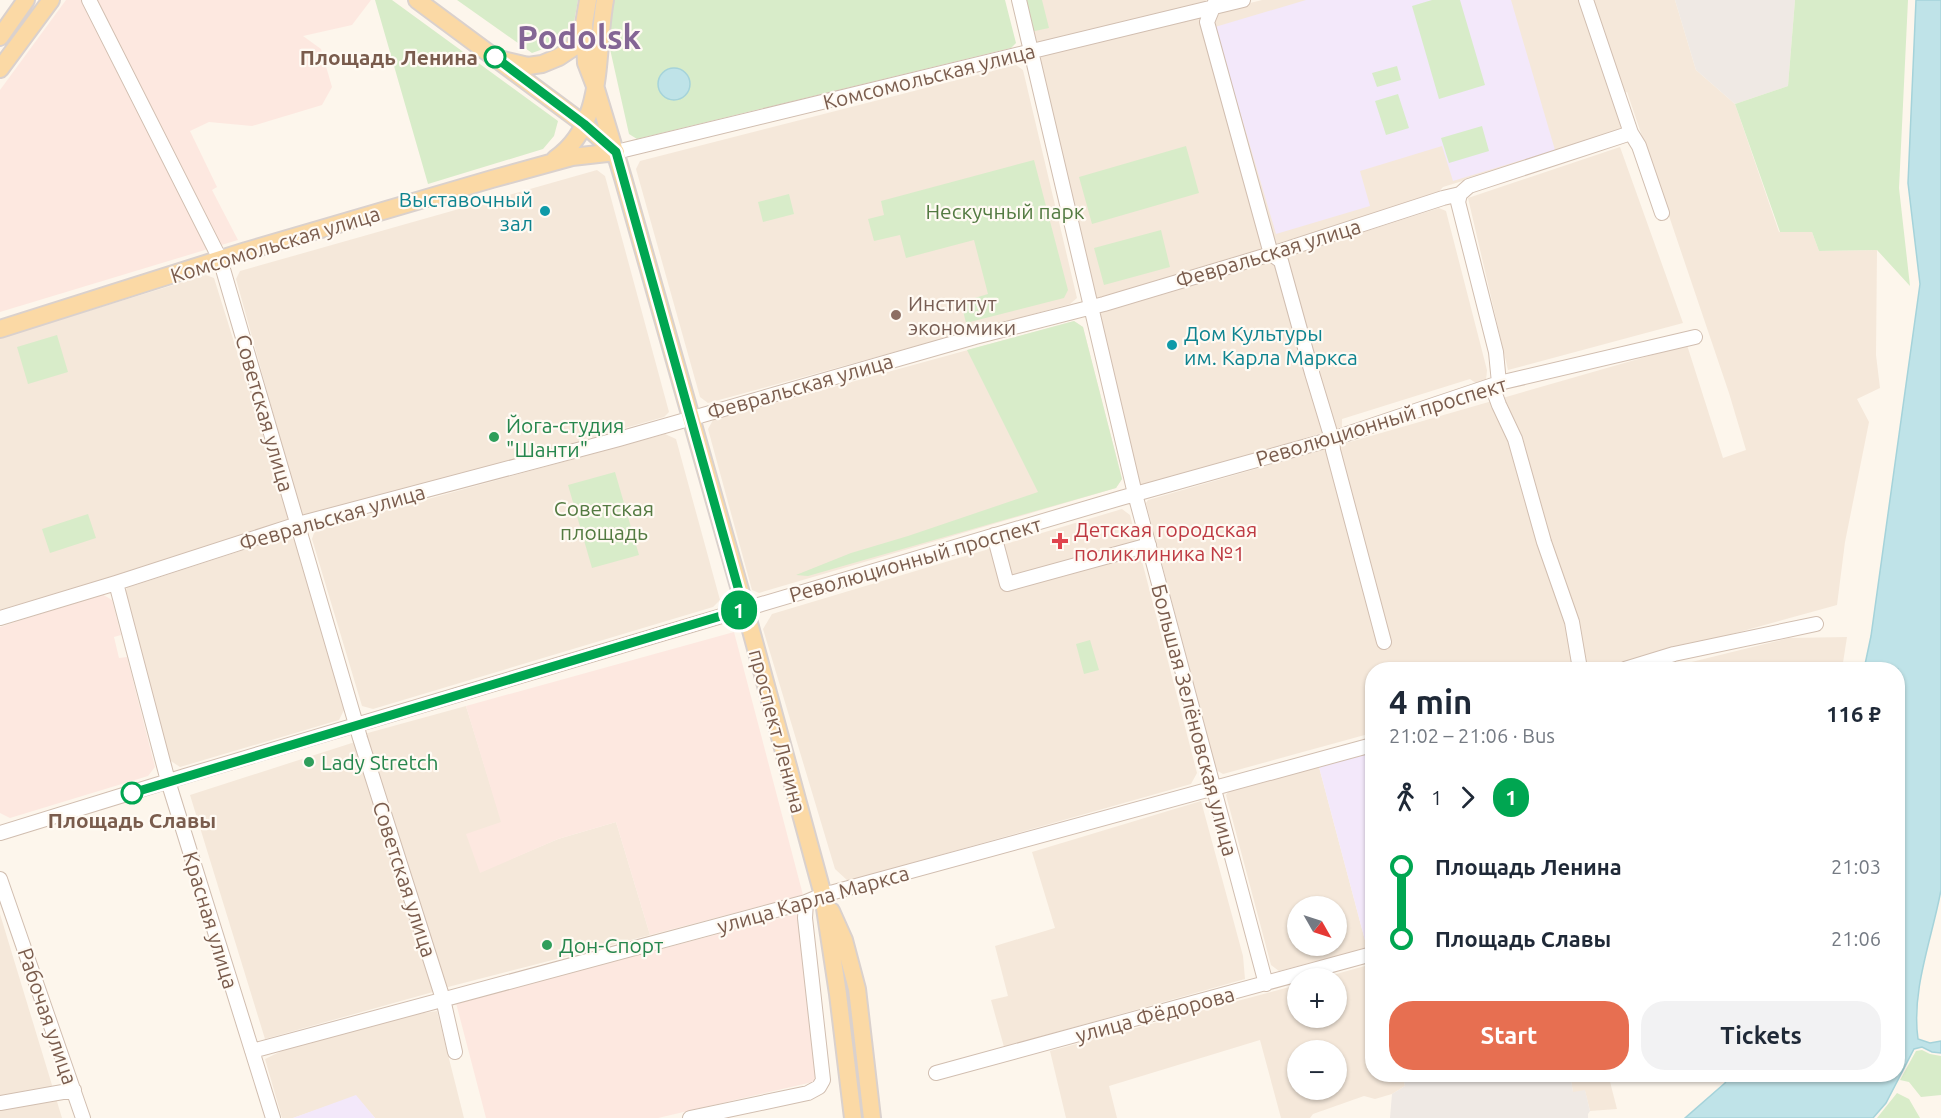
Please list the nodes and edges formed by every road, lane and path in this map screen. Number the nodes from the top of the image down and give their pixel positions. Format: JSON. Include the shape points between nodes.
{"nodes":[{"id":1,"x":26,"y":0,"type":"edge"},
{"id":2,"x":51,"y":0,"type":"edge"},
{"id":3,"x":89,"y":0,"type":"edge"},
{"id":4,"x":417,"y":0,"type":"edge"},
{"id":5,"x":588,"y":0,"type":"edge"},
{"id":6,"x":605,"y":0,"type":"edge"},
{"id":7,"x":1018,"y":0,"type":"edge"},
{"id":8,"x":1243,"y":0,"type":"edge"},
{"id":9,"x":1586,"y":0,"type":"edge"},
{"id":10,"x":1214,"y":4,"type":"edge"},
{"id":11,"x":584,"y":24,"type":"junction"},
{"id":12,"x":0,"y":37,"type":"edge"},
{"id":13,"x":1031,"y":51,"type":"junction"},
{"id":14,"x":497,"y":58,"type":"junction"},
{"id":15,"x":0,"y":69,"type":"edge"},
{"id":16,"x":596,"y":89,"type":"junction"},
{"id":17,"x":584,"y":124,"type":"junction"},
{"id":18,"x":1631,"y":133,"type":"junction"},
{"id":19,"x":616,"y":152,"type":"junction"},
{"id":20,"x":551,"y":162,"type":"junction"},
{"id":21,"x":1460,"y":194,"type":"junction"},
{"id":22,"x":1662,"y":213,"type":"dead end"},
{"id":23,"x":1271,"y":254,"type":"junction"},
{"id":24,"x":220,"y":260,"type":"junction"},
{"id":25,"x":1091,"y":307,"type":"junction"},
{"id":26,"x":0,"y":329,"type":"edge"},
{"id":27,"x":1695,"y":337,"type":"dead end"},
{"id":28,"x":1499,"y":383,"type":"junction"},
{"id":29,"x":691,"y":417,"type":"junction"},
{"id":30,"x":1332,"y":439,"type":"junction"},
{"id":31,"x":1135,"y":494,"type":"junction"},
{"id":32,"x":298,"y":524,"type":"junction"},
{"id":33,"x":994,"y":535,"type":"junction"},
{"id":34,"x":1149,"y":545,"type":"junction"},
{"id":35,"x":116,"y":583,"type":"junction"},
{"id":36,"x":744,"y":609,"type":"junction"},
{"id":37,"x":0,"y":618,"type":"edge"},
{"id":38,"x":1816,"y":624,"type":"dead end"},
{"id":39,"x":1384,"y":642,"type":"dead end"},
{"id":40,"x":1579,"y":662,"type":"edge"},
{"id":41,"x":1647,"y":662,"type":"edge"},
{"id":42,"x":356,"y":724,"type":"junction"},
{"id":43,"x":1365,"y":747,"type":"edge"},
{"id":44,"x":168,"y":781,"type":"junction"},
{"id":45,"x":1214,"y":789,"type":"junction"},
{"id":46,"x":0,"y":833,"type":"edge"},
{"id":47,"x":0,"y":879,"type":"edge"},
{"id":48,"x":823,"y":895,"type":"junction"},
{"id":49,"x":806,"y":902,"type":"junction"},
{"id":50,"x":1365,"y":956,"type":"edge"},
{"id":51,"x":1266,"y":984,"type":"junction"},
{"id":52,"x":443,"y":999,"type":"junction"},
{"id":53,"x":252,"y":1051,"type":"junction"},
{"id":54,"x":455,"y":1052,"type":"dead end"},
{"id":55,"x":936,"y":1073,"type":"dead end"},
{"id":56,"x":74,"y":1090,"type":"junction"},
{"id":57,"x":0,"y":1103,"type":"edge"},
{"id":58,"x":83,"y":1118,"type":"edge"},
{"id":59,"x":273,"y":1118,"type":"edge"},
{"id":60,"x":690,"y":1118,"type":"edge"},
{"id":61,"x":853,"y":1118,"type":"edge"},
{"id":62,"x":872,"y":1118,"type":"edge"}],
"edges":[{"from":1,"to":12,"type":"main road"},
{"from":2,"to":15,"type":"main road"},
{"from":3,"to":24,"type":"street","name":"Советская улица"},
{"from":4,"to":14,"type":"main road"},
{"from":5,"to":11,"type":"main road"},
{"from":6,"to":16,"type":"main road"},
{"from":7,"to":13,"type":"street","name":"Большая Зелёновская улица"},
{"from":8,"to":10,"type":"street","name":"Комсомольская улица"},
{"from":9,"to":18,"type":"street"},
{"from":10,"to":13,"type":"street","name":"Комсомольская улица"},
{"from":10,"to":23,"type":"street","via":[[1207,22]]},
{"from":11,"to":14,"type":"main road","via":[[574,47],[542,64],[528,66]]},
{"from":11,"to":16,"type":"main road","via":[[586,63]]},
{"from":13,"to":19,"type":"street","name":"Комсомольская улица"},
{"from":13,"to":25,"type":"street","name":"Большая Зелёновская улица"},
{"from":14,"to":17,"type":"main road"},
{"from":16,"to":17,"type":"main road"},
{"from":16,"to":19,"type":"main road"},
{"from":17,"to":19,"type":"main road"},
{"from":17,"to":20,"type":"main road","via":[[566,152]]},
{"from":18,"to":21,"type":"street","name":"Февральская улица","via":[[1469,186]]},
{"from":18,"to":22,"type":"street"},
{"from":19,"to":20,"type":"main road","name":"Комсомольская улица"},
{"from":19,"to":29,"type":"main road","name":"проспект Ленина"},
{"from":20,"to":24,"type":"main road","name":"Комсомольская улица"},
{"from":21,"to":23,"type":"street","name":"Февральская улица"},
{"from":21,"to":28,"type":"street","via":[[1458,202],[1496,352]]},
{"from":23,"to":25,"type":"street","name":"Февральская улица"},
{"from":23,"to":30,"type":"street","via":[[1281,261]]},
{"from":24,"to":26,"type":"main road","name":"Комсомольская улица"},
{"from":24,"to":32,"type":"street","name":"Советская улица"},
{"from":25,"to":29,"type":"street","name":"Февральская улица"},
{"from":25,"to":31,"type":"street","name":"Большая Зелёновская улица"},
{"from":27,"to":28,"type":"street","name":"Революционный проспект"},
{"from":28,"to":30,"type":"street","name":"Революционный проспект"},
{"from":28,"to":40,"type":"street","via":[[1495,394],[1515,439],[1572,622]]},
{"from":29,"to":32,"type":"street","name":"Февральская улица"},
{"from":29,"to":36,"type":"main road","name":"проспект Ленина"},
{"from":30,"to":31,"type":"street","name":"Революционный проспект"},
{"from":30,"to":39,"type":"street"},
{"from":31,"to":33,"type":"street","name":"Революционный проспект"},
{"from":31,"to":34,"type":"street","name":"Большая Зелёновская улица"},
{"from":32,"to":35,"type":"street","name":"Февральская улица"},
{"from":32,"to":42,"type":"street","name":"Советская улица"},
{"from":33,"to":34,"type":"street","via":[[1008,584]]},
{"from":33,"to":36,"type":"street","name":"Революционный проспект"},
{"from":34,"to":45,"type":"street","name":"Большая Зелёновская улица"},
{"from":35,"to":37,"type":"street","name":"Февральская улица"},
{"from":35,"to":44,"type":"street","name":"Красная улица"},
{"from":36,"to":42,"type":"street","name":"Революционный проспект"},
{"from":36,"to":48,"type":"main road","name":"проспект Ленина"},
{"from":38,"to":41,"type":"street"},
{"from":42,"to":44,"type":"street","name":"Революционный проспект"},
{"from":42,"to":52,"type":"street","name":"Советская улица"},
{"from":43,"to":45,"type":"street","name":"улица Карла Маркса"},
{"from":44,"to":46,"type":"street","name":"Революционный проспект"},
{"from":44,"to":53,"type":"street","name":"Красная улица"},
{"from":45,"to":48,"type":"street","name":"улица Карла Маркса"},
{"from":45,"to":51,"type":"street","name":"Большая Зелёновская улица"},
{"from":47,"to":56,"type":"street","name":"Рабочая улица"},
{"from":48,"to":49,"type":"street","name":"улица Карла Маркса"},
{"from":48,"to":61,"type":"main road","name":"проспект Ленина"},
{"from":48,"to":62,"type":"main road","name":"проспект Ленина","via":[[844,940],[857,988]]},
{"from":49,"to":52,"type":"street","name":"улица Карла Маркса"},
{"from":49,"to":60,"type":"street","via":[[823,1080],[808,1093]]},
{"from":50,"to":51,"type":"street","name":"улица Фёдорова"},
{"from":51,"to":55,"type":"street","name":"улица Фёдорова"},
{"from":52,"to":53,"type":"street","name":"улица Карла Маркса"},
{"from":52,"to":54,"type":"street","name":"Советская улица"},
{"from":53,"to":59,"type":"street","name":"Красная улица"},
{"from":56,"to":57,"type":"street"},
{"from":56,"to":58,"type":"street","name":"Рабочая улица"}]}
